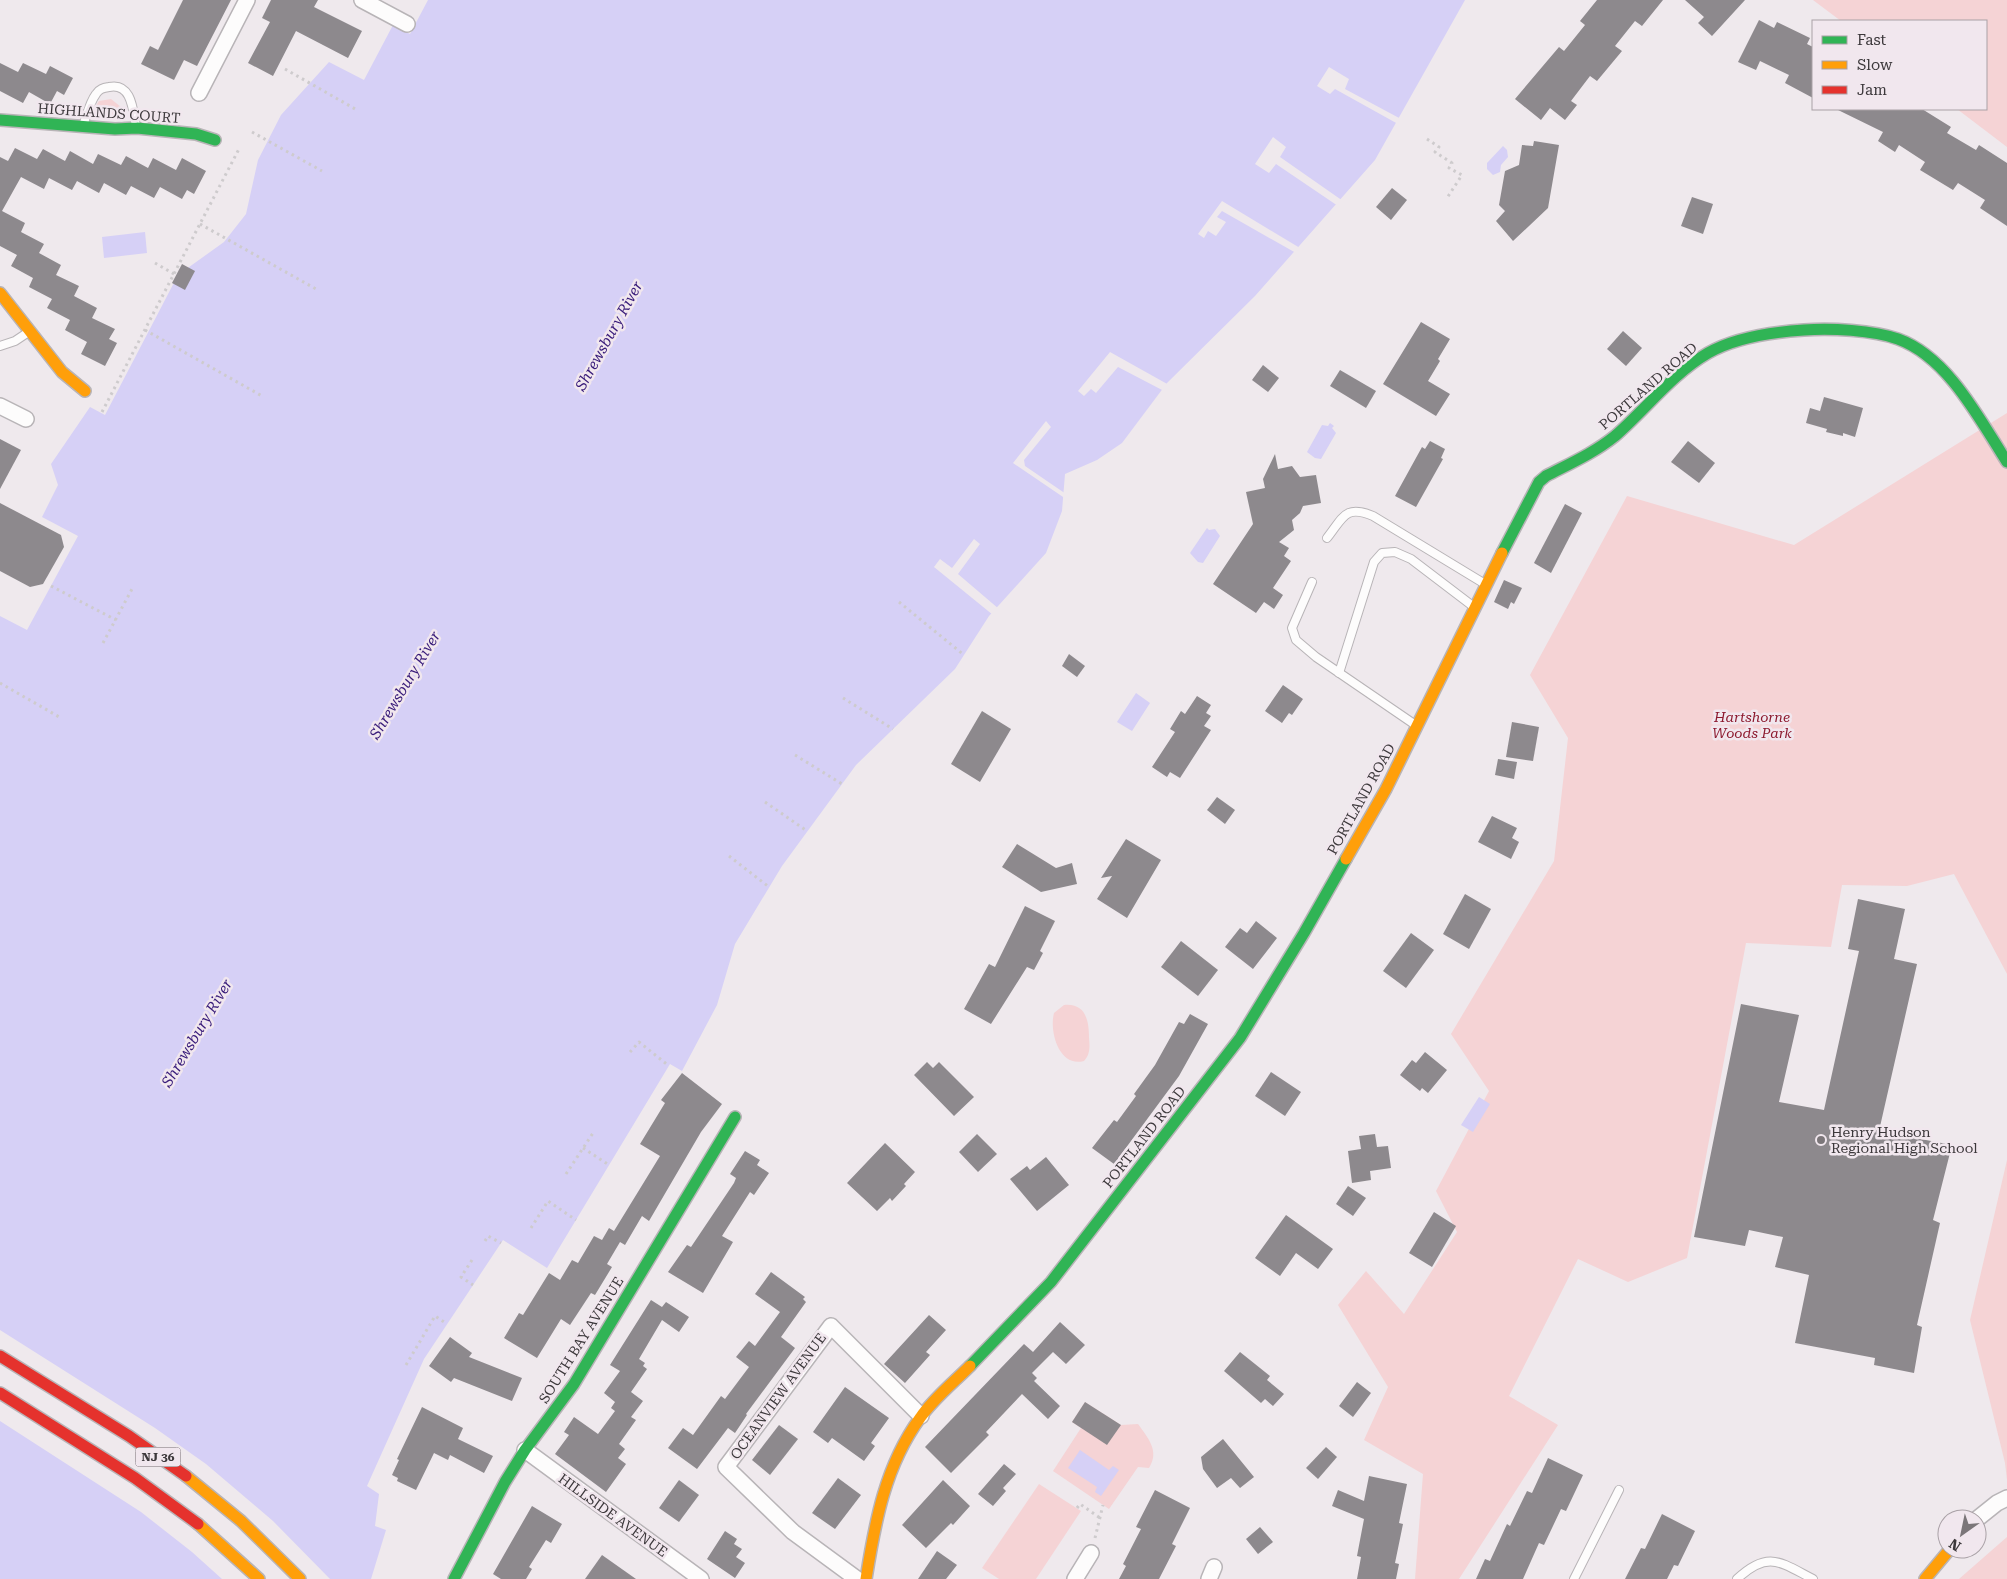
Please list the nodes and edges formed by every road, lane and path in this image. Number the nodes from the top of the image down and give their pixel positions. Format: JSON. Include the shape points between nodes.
{"nodes":[{"id":1,"x":247,"y":0,"type":"edge"},
{"id":2,"x":362,"y":0,"type":"edge"},
{"id":3,"x":407,"y":24,"type":"dead end"},
{"id":4,"x":285,"y":69,"type":"dead end"},
{"id":5,"x":199,"y":93,"type":"dead end"},
{"id":6,"x":357,"y":110,"type":"dead end"},
{"id":7,"x":0,"y":120,"type":"edge"},
{"id":8,"x":83,"y":125,"type":"junction"},
{"id":9,"x":137,"y":128,"type":"junction"},
{"id":10,"x":252,"y":132,"type":"dead end"},
{"id":11,"x":215,"y":140,"type":"dead end"},
{"id":12,"x":1428,"y":140,"type":"dead end"},
{"id":13,"x":240,"y":147,"type":"dead end"},
{"id":14,"x":322,"y":172,"type":"dead end"},
{"id":15,"x":1447,"y":198,"type":"dead end"},
{"id":16,"x":200,"y":224,"type":"junction"},
{"id":17,"x":155,"y":263,"type":"dead end"},
{"id":18,"x":174,"y":274,"type":"junction"},
{"id":19,"x":316,"y":290,"type":"dead end"},
{"id":20,"x":0,"y":293,"type":"edge"},
{"id":21,"x":145,"y":330,"type":"junction"},
{"id":22,"x":30,"y":332,"type":"junction"},
{"id":23,"x":0,"y":346,"type":"edge"},
{"id":24,"x":85,"y":391,"type":"dead end"},
{"id":25,"x":262,"y":396,"type":"dead end"},
{"id":26,"x":0,"y":406,"type":"edge"},
{"id":27,"x":102,"y":412,"type":"dead end"},
{"id":28,"x":26,"y":419,"type":"dead end"},
{"id":29,"x":2007,"y":462,"type":"edge"},
{"id":30,"x":1327,"y":538,"type":"dead end"},
{"id":31,"x":1312,"y":582,"type":"dead end"},
{"id":32,"x":51,"y":586,"type":"dead end"},
{"id":33,"x":1486,"y":586,"type":"junction"},
{"id":34,"x":132,"y":588,"type":"dead end"},
{"id":35,"x":899,"y":602,"type":"dead end"},
{"id":36,"x":1475,"y":608,"type":"junction"},
{"id":37,"x":116,"y":620,"type":"junction"},
{"id":38,"x":103,"y":643,"type":"dead end"},
{"id":39,"x":964,"y":655,"type":"dead end"},
{"id":40,"x":1339,"y":673,"type":"junction"},
{"id":41,"x":0,"y":683,"type":"edge"},
{"id":42,"x":843,"y":698,"type":"dead end"},
{"id":43,"x":61,"y":718,"type":"dead end"},
{"id":44,"x":1418,"y":726,"type":"junction"},
{"id":45,"x":893,"y":729,"type":"dead end"},
{"id":46,"x":795,"y":755,"type":"dead end"},
{"id":47,"x":842,"y":784,"type":"dead end"},
{"id":48,"x":766,"y":802,"type":"dead end"},
{"id":49,"x":808,"y":831,"type":"dead end"},
{"id":50,"x":729,"y":856,"type":"dead end"},
{"id":51,"x":769,"y":887,"type":"dead end"},
{"id":52,"x":630,"y":1052,"type":"dead end"},
{"id":53,"x":669,"y":1066,"type":"dead end"},
{"id":54,"x":735,"y":1117,"type":"dead end"},
{"id":55,"x":592,"y":1133,"type":"dead end"},
{"id":56,"x":583,"y":1148,"type":"junction"},
{"id":57,"x":609,"y":1165,"type":"dead end"},
{"id":58,"x":566,"y":1174,"type":"dead end"},
{"id":59,"x":576,"y":1220,"type":"dead end"},
{"id":60,"x":532,"y":1228,"type":"dead end"},
{"id":61,"x":486,"y":1241,"type":"dead end"},
{"id":62,"x":501,"y":1243,"type":"dead end"},
{"id":63,"x":472,"y":1260,"type":"dead end"},
{"id":64,"x":473,"y":1285,"type":"dead end"},
{"id":65,"x":447,"y":1324,"type":"dead end"},
{"id":66,"x":0,"y":1356,"type":"edge"},
{"id":67,"x":406,"y":1365,"type":"dead end"},
{"id":68,"x":0,"y":1393,"type":"edge"},
{"id":69,"x":921,"y":1416,"type":"junction"},
{"id":70,"x":525,"y":1450,"type":"junction"},
{"id":71,"x":1619,"y":1490,"type":"dead end"},
{"id":72,"x":2007,"y":1498,"type":"edge"},
{"id":73,"x":1103,"y":1505,"type":"dead end"},
{"id":74,"x":1077,"y":1508,"type":"dead end"},
{"id":75,"x":1987,"y":1512,"type":"edge"},
{"id":76,"x":1100,"y":1518,"type":"junction"},
{"id":77,"x":1091,"y":1553,"type":"joint"},
{"id":78,"x":1942,"y":1559,"type":"edge"},
{"id":79,"x":259,"y":1579,"type":"edge"},
{"id":80,"x":300,"y":1579,"type":"edge"},
{"id":81,"x":454,"y":1579,"type":"edge"},
{"id":82,"x":702,"y":1579,"type":"edge"},
{"id":83,"x":857,"y":1579,"type":"edge"},
{"id":84,"x":866,"y":1579,"type":"edge"},
{"id":85,"x":1075,"y":1579,"type":"edge"},
{"id":86,"x":1574,"y":1579,"type":"edge"},
{"id":87,"x":1737,"y":1579,"type":"edge"},
{"id":88,"x":1813,"y":1579,"type":"edge"},
{"id":89,"x":1925,"y":1579,"type":"edge"}],
"edges":[{"from":1,"to":5,"type":"street"},
{"from":2,"to":3,"type":"street"},
{"from":4,"to":6,"type":"path"},
{"from":7,"to":8,"type":"main road","name":"HIGHLANDS COURT"},
{"from":8,"to":9,"type":"main road","name":"HIGHLANDS COURT"},
{"from":8,"to":9,"type":"lane","via":[[95,94],[101,88],[112,86],[121,88],[130,97]]},
{"from":9,"to":11,"type":"main road","name":"HIGHLANDS COURT","via":[[196,134]]},
{"from":10,"to":14,"type":"path"},
{"from":12,"to":15,"type":"path","via":[[1439,146],[1435,152],[1452,163],[1449,168],[1462,175]]},
{"from":13,"to":16,"type":"path"},
{"from":16,"to":18,"type":"path"},
{"from":16,"to":19,"type":"path"},
{"from":17,"to":18,"type":"path"},
{"from":18,"to":21,"type":"path"},
{"from":20,"to":22,"type":"main road"},
{"from":21,"to":25,"type":"path"},
{"from":21,"to":27,"type":"path"},
{"from":22,"to":23,"type":"lane"},
{"from":22,"to":24,"type":"main road","via":[[62,372]]},
{"from":26,"to":28,"type":"street"},
{"from":29,"to":33,"type":"main road","name":"PORTLAND ROAD","via":[[1950,379],[1934,362],[1900,339],[1849,330],[1789,331],[1756,337],[1710,352],[1612,438],[1539,482]]},
{"from":30,"to":33,"type":"lane","via":[[1346,513],[1358,510]]},
{"from":31,"to":40,"type":"lane","via":[[1292,628],[1296,640]]},
{"from":32,"to":37,"type":"path"},
{"from":33,"to":36,"type":"main road","name":"PORTLAND ROAD"},
{"from":34,"to":37,"type":"path"},
{"from":35,"to":39,"type":"path"},
{"from":36,"to":40,"type":"lane","via":[[1412,560],[1395,552],[1382,553],[1374,562]]},
{"from":36,"to":44,"type":"main road","name":"PORTLAND ROAD"},
{"from":37,"to":38,"type":"path"},
{"from":40,"to":44,"type":"lane"},
{"from":41,"to":43,"type":"path"},
{"from":42,"to":45,"type":"path"},
{"from":44,"to":69,"type":"main road","name":"PORTLAND ROAD","via":[[1304,933],[1240,1038],[1052,1282]]},
{"from":46,"to":47,"type":"path"},
{"from":48,"to":49,"type":"path"},
{"from":50,"to":51,"type":"path"},
{"from":52,"to":53,"type":"path","via":[[639,1042]]},
{"from":54,"to":70,"type":"main road","name":"SOUTH BAY AVENUE","via":[[574,1384]]},
{"from":55,"to":56,"type":"path"},
{"from":56,"to":57,"type":"path"},
{"from":56,"to":58,"type":"path"},
{"from":59,"to":60,"type":"path","via":[[548,1201]]},
{"from":61,"to":62,"type":"path","via":[[488,1236]]},
{"from":63,"to":64,"type":"path","via":[[461,1277]]},
{"from":65,"to":67,"type":"path","via":[[434,1316]]},
{"from":66,"to":80,"type":"main road","number":"NJ 36","via":[[119,1430],[203,1489]]},
{"from":68,"to":79,"type":"main road","number":"NJ 36","via":[[104,1457],[184,1512]]},
{"from":69,"to":83,"type":"street","name":"OCEANVIEW AVENUE","via":[[831,1326],[726,1467],[793,1532]]},
{"from":69,"to":84,"type":"main road","name":"PORTLAND ROAD","via":[[908,1434],[887,1477]]},
{"from":70,"to":81,"type":"main road","name":"SOUTH BAY AVENUE"},
{"from":70,"to":82,"type":"street","name":"HILLSIDE AVENUE"},
{"from":71,"to":86,"type":"lane"},
{"from":72,"to":75,"type":"street"},
{"from":73,"to":76,"type":"path"},
{"from":74,"to":76,"type":"path","via":[[1080,1504]]},
{"from":76,"to":77,"type":"path"},
{"from":77,"to":85,"type":"street"},
{"from":78,"to":89,"type":"main road"},
{"from":87,"to":88,"type":"lane","via":[[1749,1568],[1772,1560]]}]}
